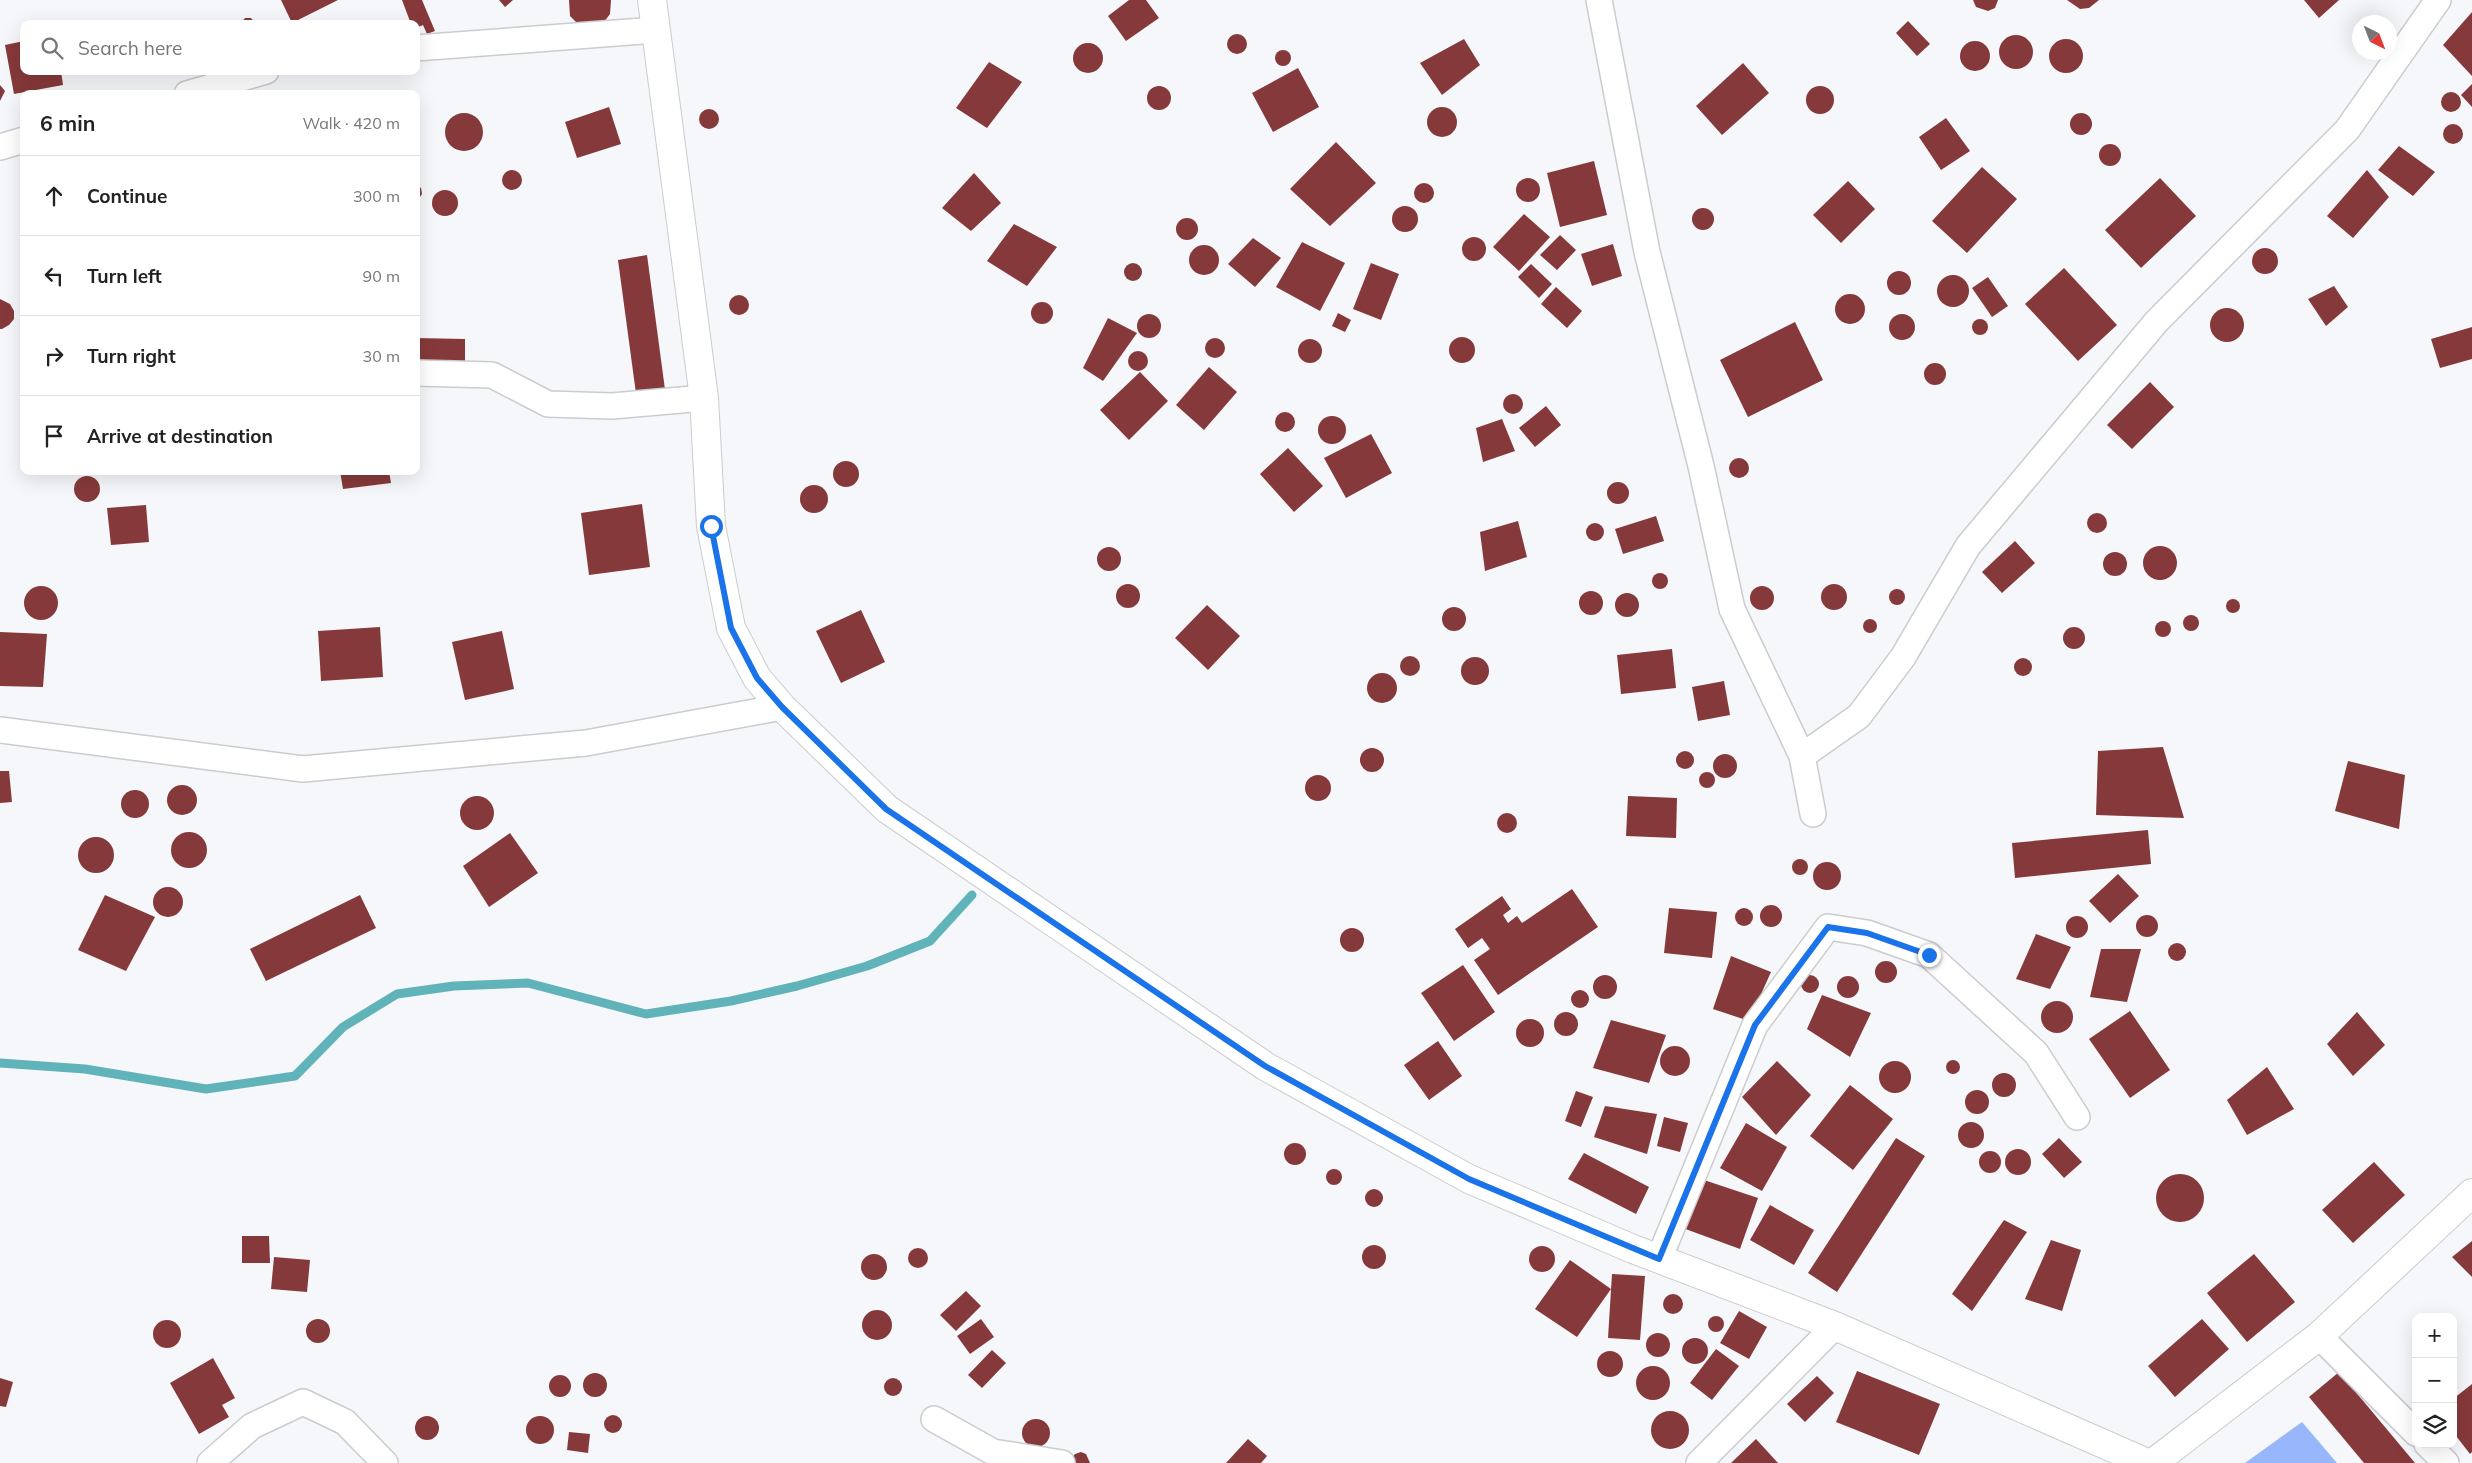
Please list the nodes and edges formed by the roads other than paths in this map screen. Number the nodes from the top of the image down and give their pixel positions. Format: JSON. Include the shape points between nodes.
{"nodes":[{"id":1,"x":652,"y":0,"type":"edge"},
{"id":2,"x":1599,"y":0,"type":"edge"},
{"id":3,"x":2438,"y":0,"type":"edge"},
{"id":4,"x":656,"y":30,"type":"junction"},
{"id":5,"x":420,"y":48,"type":"edge"},
{"id":6,"x":252,"y":75,"type":"edge"},
{"id":7,"x":201,"y":90,"type":"edge"},
{"id":8,"x":20,"y":141,"type":"edge"},
{"id":9,"x":0,"y":146,"type":"edge"},
{"id":10,"x":420,"y":373,"type":"edge"},
{"id":11,"x":704,"y":398,"type":"junction"},
{"id":12,"x":782,"y":707,"type":"junction"},
{"id":13,"x":0,"y":730,"type":"edge"},
{"id":14,"x":1802,"y":756,"type":"junction"},
{"id":15,"x":1813,"y":814,"type":"dead end"},
{"id":16,"x":2077,"y":1117,"type":"dead end"},
{"id":17,"x":2472,"y":1193,"type":"edge"},
{"id":18,"x":1659,"y":1259,"type":"junction"},
{"id":19,"x":1835,"y":1326,"type":"junction"},
{"id":20,"x":2319,"y":1336,"type":"junction"},
{"id":21,"x":934,"y":1419,"type":"dead end"},
{"id":22,"x":2412,"y":1429,"type":"edge"},
{"id":23,"x":2431,"y":1448,"type":"edge"},
{"id":24,"x":210,"y":1463,"type":"edge"},
{"id":25,"x":385,"y":1463,"type":"edge"},
{"id":26,"x":1062,"y":1463,"type":"edge"},
{"id":27,"x":1698,"y":1463,"type":"edge"},
{"id":28,"x":2147,"y":1463,"type":"edge"},
{"id":29,"x":2153,"y":1463,"type":"edge"},
{"id":30,"x":2446,"y":1463,"type":"edge"}],
"edges":[{"from":1,"to":4,"type":"main road"},
{"from":2,"to":14,"type":"street","via":[[1647,252],[1701,466],[1732,609]]},
{"from":3,"to":14,"type":"street","via":[[2348,130],[2157,321],[1968,546],[1903,657],[1859,716]]},
{"from":4,"to":5,"type":"street"},
{"from":4,"to":11,"type":"main road"},
{"from":6,"to":7,"type":"street"},
{"from":8,"to":9,"type":"street"},
{"from":10,"to":11,"type":"street","via":[[492,375],[548,404],[612,406]]},
{"from":11,"to":12,"type":"main road","via":[[711,526],[731,628],[757,678]]},
{"from":12,"to":13,"type":"street","via":[[586,743],[303,769]]},
{"from":12,"to":18,"type":"main road","via":[[886,809],[1265,1066],[1469,1179]]},
{"from":14,"to":15,"type":"street"},
{"from":16,"to":18,"type":"street","via":[[2036,1053],[1929,955],[1867,933],[1828,927],[1755,1025]]},
{"from":17,"to":20,"type":"main road"},
{"from":18,"to":19,"type":"main road"},
{"from":19,"to":27,"type":"street"},
{"from":19,"to":28,"type":"main road"},
{"from":20,"to":22,"type":"street"},
{"from":20,"to":29,"type":"main road"},
{"from":21,"to":26,"type":"street","via":[[993,1452]]},
{"from":23,"to":30,"type":"street"},
{"from":24,"to":25,"type":"street","via":[[252,1426],[303,1402],[345,1422]]}]}
